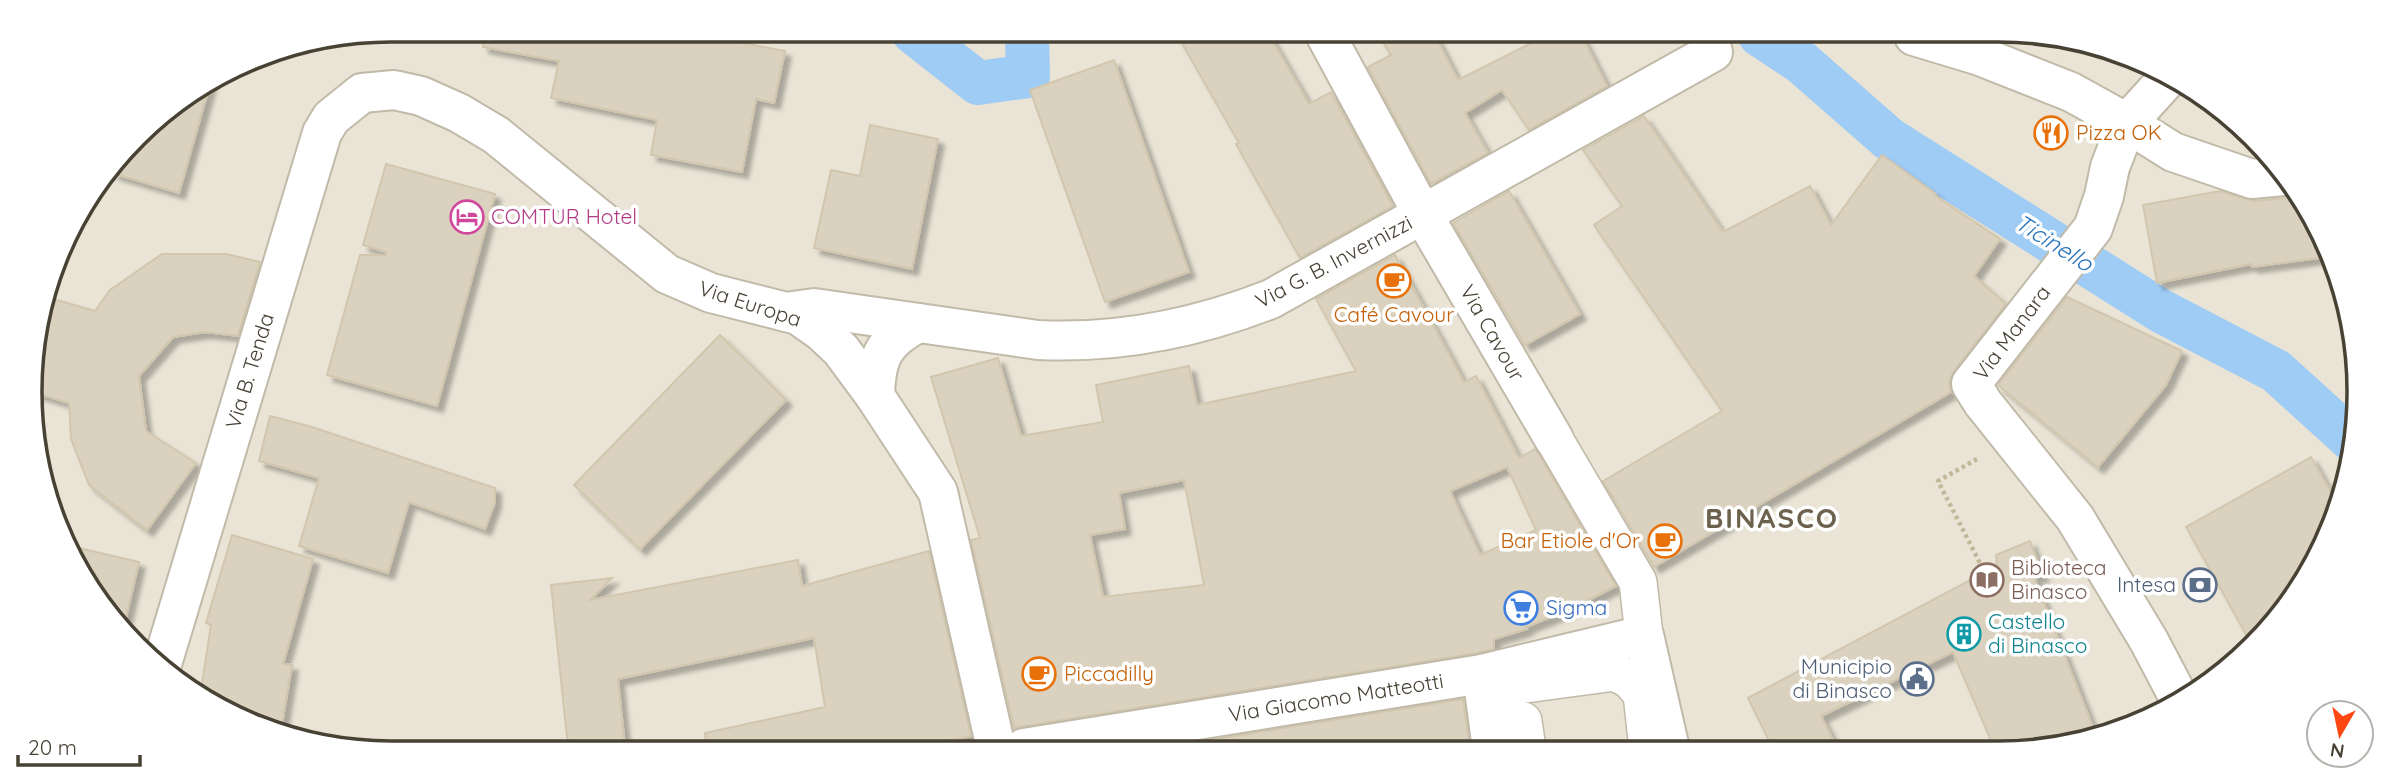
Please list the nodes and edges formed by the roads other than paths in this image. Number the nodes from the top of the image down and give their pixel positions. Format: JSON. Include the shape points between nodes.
{"nodes":[{"id":1,"x":1329,"y":42,"type":"edge"},
{"id":2,"x":1934,"y":42,"type":"edge"},
{"id":3,"x":1713,"y":52,"type":"dead end"},
{"id":4,"x":2163,"y":84,"type":"edge"},
{"id":5,"x":362,"y":93,"type":"joint"},
{"id":6,"x":2127,"y":123,"type":"junction"},
{"id":7,"x":2273,"y":177,"type":"edge"},
{"id":8,"x":1423,"y":215,"type":"junction"},
{"id":9,"x":786,"y":312,"type":"junction"},
{"id":10,"x":918,"y":323,"type":"junction"},
{"id":11,"x":875,"y":396,"type":"junction"},
{"id":12,"x":1554,"y":439,"type":"joint"},
{"id":13,"x":1644,"y":635,"type":"junction"},
{"id":14,"x":164,"y":657,"type":"edge"},
{"id":15,"x":1482,"y":674,"type":"junction"},
{"id":16,"x":2176,"y":692,"type":"edge"},
{"id":17,"x":994,"y":741,"type":"edge"},
{"id":18,"x":1067,"y":741,"type":"edge"},
{"id":19,"x":1491,"y":741,"type":"edge"},
{"id":20,"x":1526,"y":741,"type":"edge"},
{"id":21,"x":1647,"y":741,"type":"edge"},
{"id":22,"x":1668,"y":741,"type":"edge"}],
"edges":[{"from":1,"to":8,"type":"street","name":"Via Cavour"},
{"from":2,"to":6,"type":"street","via":[[2071,92]]},
{"from":3,"to":8,"type":"street","name":"Via G. B. Invernizzi"},
{"from":4,"to":6,"type":"street","name":"Via Manara"},
{"from":5,"to":9,"type":"street","name":"Via Europa","via":[[394,90],[460,113],[496,135],[667,274],[711,293]]},
{"from":5,"to":14,"type":"street","name":"Via B. Tenda","via":[[331,118],[322,133]]},
{"from":6,"to":7,"type":"street","via":[[2173,152],[2252,179]]},
{"from":6,"to":16,"type":"street","name":"Via Manara","via":[[2093,228],[1971,384],[2075,519]]},
{"from":8,"to":10,"type":"street","name":"Via G. B. Invernizzi","via":[[1271,299],[1230,315],[1168,330],[1072,342]]},
{"from":8,"to":12,"type":"street","name":"Via Cavour"},
{"from":9,"to":10,"type":"street","name":"Via G. B. Invernizzi","via":[[814,308]]},
{"from":9,"to":11,"type":"street","name":"Via Europa","via":[[822,332]]},
{"from":10,"to":11,"type":"street","via":[[890,341],[882,354],[875,371]]},
{"from":11,"to":17,"type":"street","name":"Via Europa","via":[[938,492]]},
{"from":12,"to":13,"type":"street","name":"Via Cavour","via":[[1638,582]]},
{"from":13,"to":15,"type":"street","name":"Via Giacomo Matteotti"},
{"from":13,"to":22,"type":"street"},
{"from":15,"to":18,"type":"street","name":"Via Giacomo Matteotti"},
{"from":15,"to":19,"type":"street"},
{"from":20,"to":21,"type":"street","via":[[1522,720],[1503,723],[1502,687],[1615,672],[1630,680],[1642,695]]}]}
